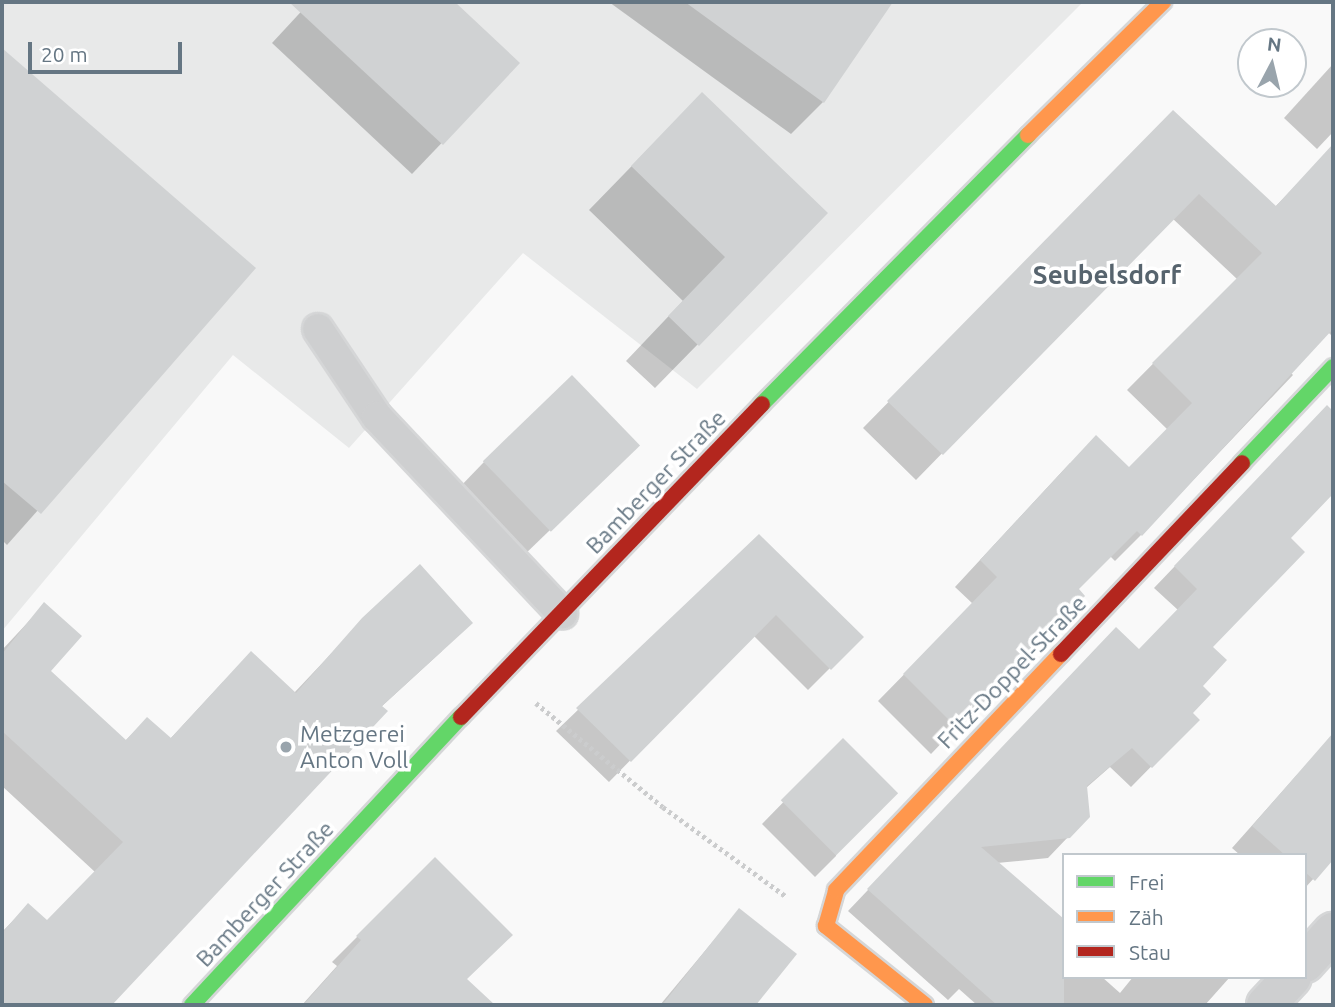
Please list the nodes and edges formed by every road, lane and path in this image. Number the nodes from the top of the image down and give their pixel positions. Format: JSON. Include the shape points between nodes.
{"nodes":[{"id":1,"x":1163,"y":2,"type":"edge"},
{"id":2,"x":317,"y":329,"type":"dead end"},
{"id":3,"x":1333,"y":367,"type":"edge"},
{"id":4,"x":562,"y":613,"type":"junction"},
{"id":5,"x":500,"y":674,"type":"junction"},
{"id":6,"x":826,"y":926,"type":"junction"},
{"id":7,"x":1333,"y":932,"type":"edge"},
{"id":8,"x":1307,"y":961,"type":"edge"},
{"id":9,"x":1290,"y":979,"type":"edge"},
{"id":10,"x":192,"y":1005,"type":"edge"},
{"id":11,"x":925,"y":1005,"type":"edge"},
{"id":12,"x":1266,"y":1005,"type":"edge"}],
"edges":[{"from":1,"to":4,"type":"street","name":"Bamberger Straße","via":[[891,271]]},
{"from":2,"to":4,"type":"lane","via":[[377,417]]},
{"from":3,"to":6,"type":"street","name":"Fritz-Doppel-Straße","via":[[836,890]]},
{"from":4,"to":5,"type":"street","name":"Bamberger Straße"},
{"from":5,"to":6,"type":"path","via":[[663,807]]},
{"from":5,"to":10,"type":"street","name":"Bamberger Straße"},
{"from":6,"to":11,"type":"street"},
{"from":7,"to":8,"type":"street"},
{"from":9,"to":12,"type":"street"}]}
